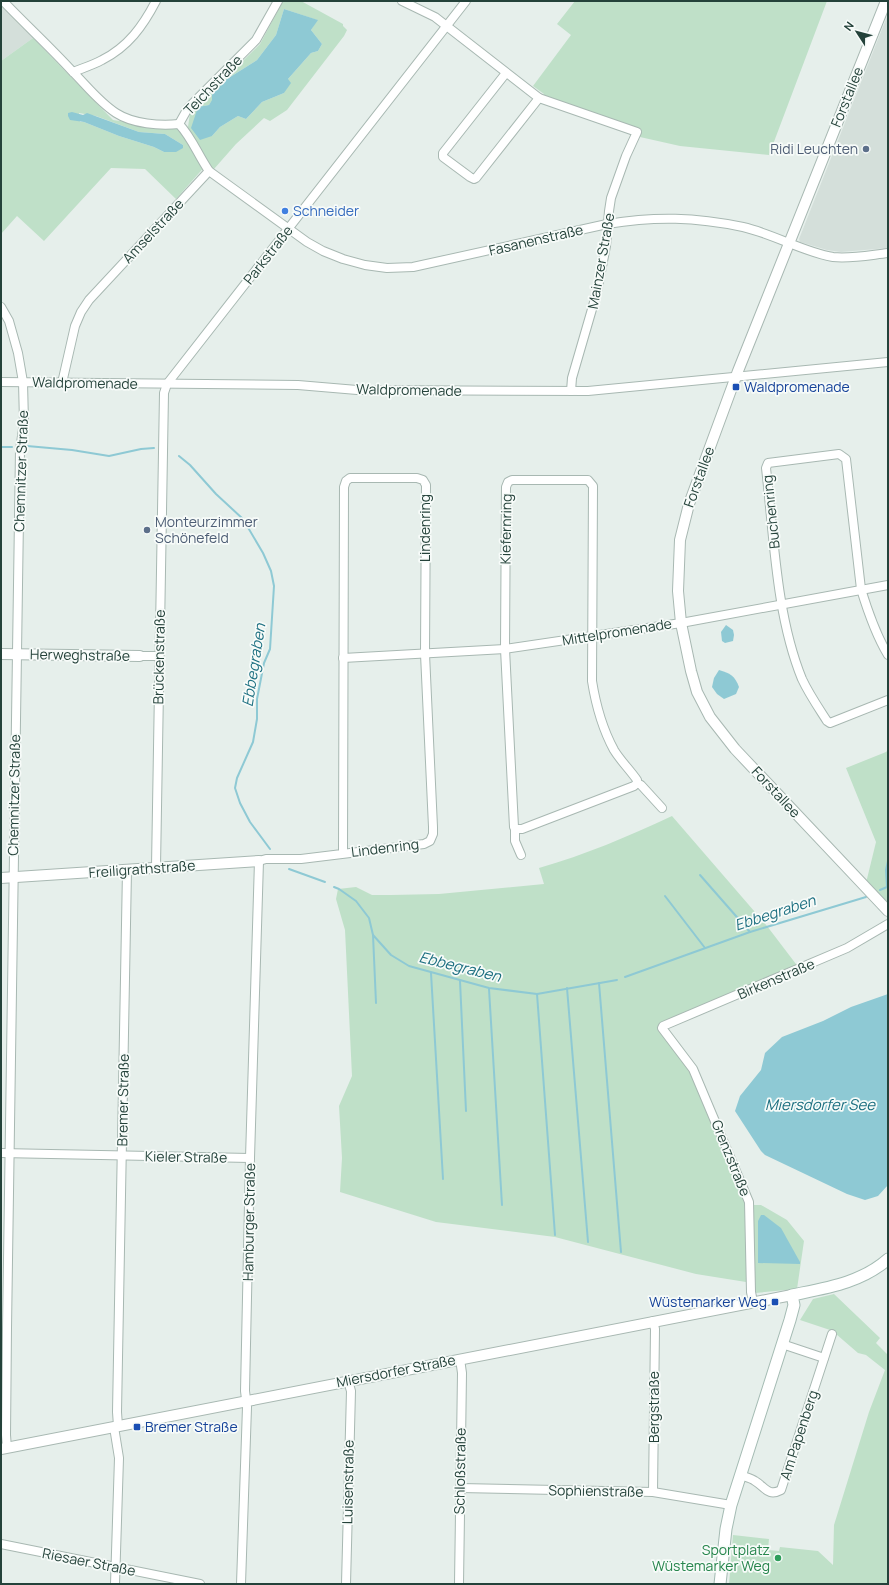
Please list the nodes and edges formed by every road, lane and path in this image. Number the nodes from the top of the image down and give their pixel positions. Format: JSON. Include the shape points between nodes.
{"nodes":[{"id":1,"x":3,"y":1,"type":"edge"},
{"id":2,"x":156,"y":1,"type":"edge"},
{"id":3,"x":278,"y":1,"type":"edge"},
{"id":4,"x":402,"y":1,"type":"edge"},
{"id":5,"x":466,"y":1,"type":"edge"},
{"id":6,"x":886,"y":1,"type":"edge"},
{"id":7,"x":447,"y":26,"type":"junction"},
{"id":8,"x":73,"y":72,"type":"junction"},
{"id":9,"x":506,"y":73,"type":"junction"},
{"id":10,"x":539,"y":98,"type":"junction"},
{"id":11,"x":179,"y":124,"type":"junction"},
{"id":12,"x":209,"y":171,"type":"junction"},
{"id":13,"x":607,"y":224,"type":"junction"},
{"id":14,"x":289,"y":229,"type":"junction"},
{"id":15,"x":790,"y":242,"type":"junction"},
{"id":16,"x":888,"y":253,"type":"edge"},
{"id":17,"x":1,"y":307,"type":"edge"},
{"id":18,"x":888,"y":362,"type":"edge"},
{"id":19,"x":736,"y":378,"type":"junction"},
{"id":20,"x":1,"y":382,"type":"edge"},
{"id":21,"x":23,"y":382,"type":"junction"},
{"id":22,"x":62,"y":383,"type":"junction"},
{"id":23,"x":167,"y":384,"type":"junction"},
{"id":24,"x":571,"y":391,"type":"junction"},
{"id":25,"x":163,"y":446,"type":"joint"},
{"id":26,"x":888,"y":585,"type":"edge"},
{"id":27,"x":861,"y":590,"type":"junction"},
{"id":28,"x":781,"y":604,"type":"junction"},
{"id":29,"x":680,"y":623,"type":"junction"},
{"id":30,"x":592,"y":637,"type":"junction"},
{"id":31,"x":505,"y":649,"type":"junction"},
{"id":32,"x":1,"y":654,"type":"edge"},
{"id":33,"x":16,"y":654,"type":"junction"},
{"id":34,"x":425,"y":654,"type":"junction"},
{"id":35,"x":888,"y":655,"type":"edge"},
{"id":36,"x":140,"y":656,"type":"joint"},
{"id":37,"x":159,"y":656,"type":"junction"},
{"id":38,"x":343,"y":658,"type":"junction"},
{"id":39,"x":888,"y":700,"type":"edge"},
{"id":40,"x":638,"y":783,"type":"junction"},
{"id":41,"x":662,"y":808,"type":"dead end"},
{"id":42,"x":515,"y":829,"type":"junction"},
{"id":43,"x":343,"y":853,"type":"junction"},
{"id":44,"x":520,"y":855,"type":"dead end"},
{"id":45,"x":284,"y":859,"type":"joint"},
{"id":46,"x":259,"y":861,"type":"junction"},
{"id":47,"x":156,"y":867,"type":"junction"},
{"id":48,"x":127,"y":870,"type":"junction"},
{"id":49,"x":1,"y":878,"type":"edge"},
{"id":50,"x":13,"y":878,"type":"junction"},
{"id":51,"x":888,"y":911,"type":"edge"},
{"id":52,"x":888,"y":924,"type":"edge"},
{"id":53,"x":662,"y":1028,"type":"joint"},
{"id":54,"x":1,"y":1153,"type":"edge"},
{"id":55,"x":10,"y":1153,"type":"junction"},
{"id":56,"x":122,"y":1156,"type":"junction"},
{"id":57,"x":250,"y":1158,"type":"junction"},
{"id":58,"x":888,"y":1259,"type":"edge"},
{"id":59,"x":792,"y":1295,"type":"junction"},
{"id":60,"x":753,"y":1302,"type":"junction"},
{"id":61,"x":653,"y":1321,"type":"junction"},
{"id":62,"x":832,"y":1334,"type":"dead end"},
{"id":63,"x":782,"y":1344,"type":"junction"},
{"id":64,"x":824,"y":1358,"type":"junction"},
{"id":65,"x":460,"y":1359,"type":"junction"},
{"id":66,"x":348,"y":1381,"type":"junction"},
{"id":67,"x":246,"y":1401,"type":"junction"},
{"id":68,"x":116,"y":1426,"type":"junction"},
{"id":69,"x":4,"y":1448,"type":"edge"},
{"id":70,"x":740,"y":1476,"type":"junction"},
{"id":71,"x":460,"y":1488,"type":"junction"},
{"id":72,"x":653,"y":1492,"type":"junction"},
{"id":73,"x":731,"y":1505,"type":"junction"},
{"id":74,"x":1,"y":1544,"type":"edge"},
{"id":75,"x":116,"y":1567,"type":"junction"},
{"id":76,"x":115,"y":1584,"type":"edge"},
{"id":77,"x":200,"y":1584,"type":"edge"},
{"id":78,"x":241,"y":1584,"type":"edge"},
{"id":79,"x":346,"y":1584,"type":"edge"},
{"id":80,"x":459,"y":1584,"type":"edge"},
{"id":81,"x":720,"y":1584,"type":"edge"}],
"edges":[{"from":1,"to":8,"type":"street"},
{"from":2,"to":8,"type":"street","via":[[146,20],[122,48]]},
{"from":3,"to":11,"type":"street","name":"Teichstraße","via":[[256,40],[188,108]]},
{"from":4,"to":7,"type":"street","via":[[435,17]]},
{"from":5,"to":7,"type":"street","name":"Parkstraße"},
{"from":6,"to":15,"type":"street","name":"Forstallee"},
{"from":7,"to":9,"type":"street"},
{"from":7,"to":14,"type":"street","name":"Parkstraße"},
{"from":8,"to":11,"type":"street","via":[[101,102],[124,117],[158,124]]},
{"from":9,"to":10,"type":"street"},
{"from":9,"to":10,"type":"street","via":[[443,153],[443,157],[472,179],[476,178]]},
{"from":10,"to":13,"type":"street","name":"Mainzer Straße","via":[[637,132],[611,198]]},
{"from":11,"to":12,"type":"street","name":"Teichstraße","via":[[188,133]]},
{"from":12,"to":14,"type":"street"},
{"from":12,"to":22,"type":"street","name":"Amselstraße","via":[[89,300],[75,326]]},
{"from":13,"to":14,"type":"street","name":"Fasanenstraße","via":[[425,265],[400,268],[343,259],[315,247]]},
{"from":13,"to":15,"type":"street","name":"Fasanenstraße","via":[[667,218],[707,220]]},
{"from":13,"to":24,"type":"street","name":"Mainzer Straße","via":[[606,246],[597,292],[572,378]]},
{"from":14,"to":23,"type":"street","name":"Parkstraße"},
{"from":15,"to":16,"type":"street","name":"Fasanenstraße","via":[[813,252],[835,257]]},
{"from":15,"to":19,"type":"street","name":"Forstallee"},
{"from":17,"to":21,"type":"street","name":"Chemnitzer Straße","via":[[9,321]]},
{"from":18,"to":19,"type":"street","name":"Waldpromenade"},
{"from":19,"to":24,"type":"street","name":"Waldpromenade"},
{"from":19,"to":29,"type":"street","name":"Forstallee","via":[[684,518],[678,572]]},
{"from":20,"to":21,"type":"street","name":"Waldpromenade"},
{"from":21,"to":22,"type":"street","name":"Waldpromenade"},
{"from":21,"to":33,"type":"street","name":"Chemnitzer Straße","via":[[24,422],[20,459]]},
{"from":22,"to":23,"type":"street","name":"Waldpromenade"},
{"from":23,"to":24,"type":"street","name":"Waldpromenade","via":[[299,385],[358,390]]},
{"from":23,"to":25,"type":"street","name":"Parkstraße","via":[[164,393]]},
{"from":25,"to":37,"type":"street","name":"Brückenstraße"},
{"from":26,"to":27,"type":"street","name":"Mittelpromenade"},
{"from":27,"to":28,"type":"street","name":"Mittelpromenade"},
{"from":27,"to":28,"type":"street","name":"Buchenring","via":[[846,459],[838,454],[771,462],[766,468]]},
{"from":27,"to":35,"type":"street","name":"Buchenring"},
{"from":28,"to":29,"type":"street","name":"Mittelpromenade"},
{"from":28,"to":39,"type":"street","name":"Buchenring","via":[[791,648],[802,679],[827,721],[834,723]]},
{"from":29,"to":30,"type":"street","name":"Mittelpromenade"},
{"from":29,"to":51,"type":"street","name":"Forstallee","via":[[694,682],[704,707],[718,728]]},
{"from":30,"to":31,"type":"street","name":"Mittelpromenade"},
{"from":30,"to":31,"type":"street","name":"Kiefernring","via":[[594,486],[588,480],[512,480],[506,487]]},
{"from":30,"to":40,"type":"street","name":"Kiefernring","via":[[592,681],[599,716],[614,750]]},
{"from":31,"to":34,"type":"street","name":"Mittelpromenade"},
{"from":31,"to":42,"type":"street","name":"Kiefernring"},
{"from":32,"to":33,"type":"street","name":"Herweghstraße"},
{"from":33,"to":36,"type":"street","name":"Herweghstraße"},
{"from":33,"to":50,"type":"street","name":"Chemnitzer Straße"},
{"from":34,"to":38,"type":"street","name":"Mittelpromenade"},
{"from":34,"to":38,"type":"street","name":"Lindenring","via":[[426,485],[423,480],[417,478],[350,478],[344,487]]},
{"from":34,"to":43,"type":"street","name":"Lindenring","via":[[433,834],[430,841],[424,844]]},
{"from":36,"to":37,"type":"street","name":"Herweghstraße"},
{"from":37,"to":47,"type":"street","name":"Brückenstraße"},
{"from":38,"to":43,"type":"street","name":"Lindenring"},
{"from":40,"to":41,"type":"street","name":"Kiefernring"},
{"from":40,"to":42,"type":"street","via":[[565,814],[522,829]]},
{"from":42,"to":44,"type":"street","name":"Kiefernring","via":[[515,841]]},
{"from":43,"to":45,"type":"street","name":"Lindenring"},
{"from":45,"to":46,"type":"street","name":"Freiligrathstraße"},
{"from":46,"to":47,"type":"street","name":"Freiligrathstraße"},
{"from":46,"to":57,"type":"street","name":"Hamburger Straße"},
{"from":47,"to":48,"type":"street","name":"Freiligrathstraße"},
{"from":48,"to":50,"type":"street","name":"Freiligrathstraße"},
{"from":48,"to":56,"type":"street","name":"Bremer Straße"},
{"from":49,"to":50,"type":"street","name":"Freiligrathstraße"},
{"from":50,"to":55,"type":"street","name":"Chemnitzer Straße"},
{"from":52,"to":53,"type":"street","name":"Birkenstraße","via":[[847,948]]},
{"from":53,"to":60,"type":"street","name":"Grenzstraße","via":[[694,1069],[749,1202]]},
{"from":54,"to":55,"type":"street","name":"Kieler Straße"},
{"from":55,"to":56,"type":"street","name":"Kieler Straße"},
{"from":55,"to":69,"type":"street","name":"Chemnitzer Straße"},
{"from":56,"to":57,"type":"street","name":"Kieler Straße"},
{"from":56,"to":68,"type":"street","name":"Bremer Straße"},
{"from":57,"to":67,"type":"street","name":"Hamburger Straße"},
{"from":58,"to":59,"type":"main road","via":[[879,1267],[855,1279]]},
{"from":59,"to":60,"type":"street","name":"Miersdorfer Straße"},
{"from":59,"to":63,"type":"main road","via":[[793,1310]]},
{"from":60,"to":61,"type":"street","name":"Miersdorfer Straße"},
{"from":61,"to":65,"type":"street","name":"Miersdorfer Straße"},
{"from":61,"to":72,"type":"street","name":"Bergstraße"},
{"from":62,"to":64,"type":"street","name":"Am Papenberg"},
{"from":63,"to":64,"type":"street"},
{"from":63,"to":70,"type":"main road"},
{"from":64,"to":70,"type":"street","name":"Am Papenberg","via":[[781,1490],[770,1492],[754,1480]]},
{"from":65,"to":66,"type":"street","name":"Miersdorfer Straße"},
{"from":65,"to":71,"type":"street","name":"Schloßstraße"},
{"from":66,"to":67,"type":"street","name":"Miersdorfer Straße"},
{"from":66,"to":79,"type":"street","name":"Luisenstraße","via":[[351,1391]]},
{"from":67,"to":68,"type":"street","name":"Miersdorfer Straße"},
{"from":67,"to":78,"type":"street","name":"Hamburger Straße"},
{"from":68,"to":69,"type":"street","name":"Miersdorfer Straße"},
{"from":68,"to":75,"type":"street","name":"Bremer Straße"},
{"from":70,"to":73,"type":"main road"},
{"from":71,"to":72,"type":"street","name":"Sophienstraße"},
{"from":71,"to":80,"type":"street","name":"Schloßstraße"},
{"from":72,"to":73,"type":"street","name":"Sophienstraße"},
{"from":73,"to":81,"type":"main road"},
{"from":74,"to":75,"type":"street","name":"Riesaer Straße"},
{"from":75,"to":76,"type":"street","name":"Bremer Straße"},
{"from":75,"to":77,"type":"street","name":"Riesaer Straße"}]}
